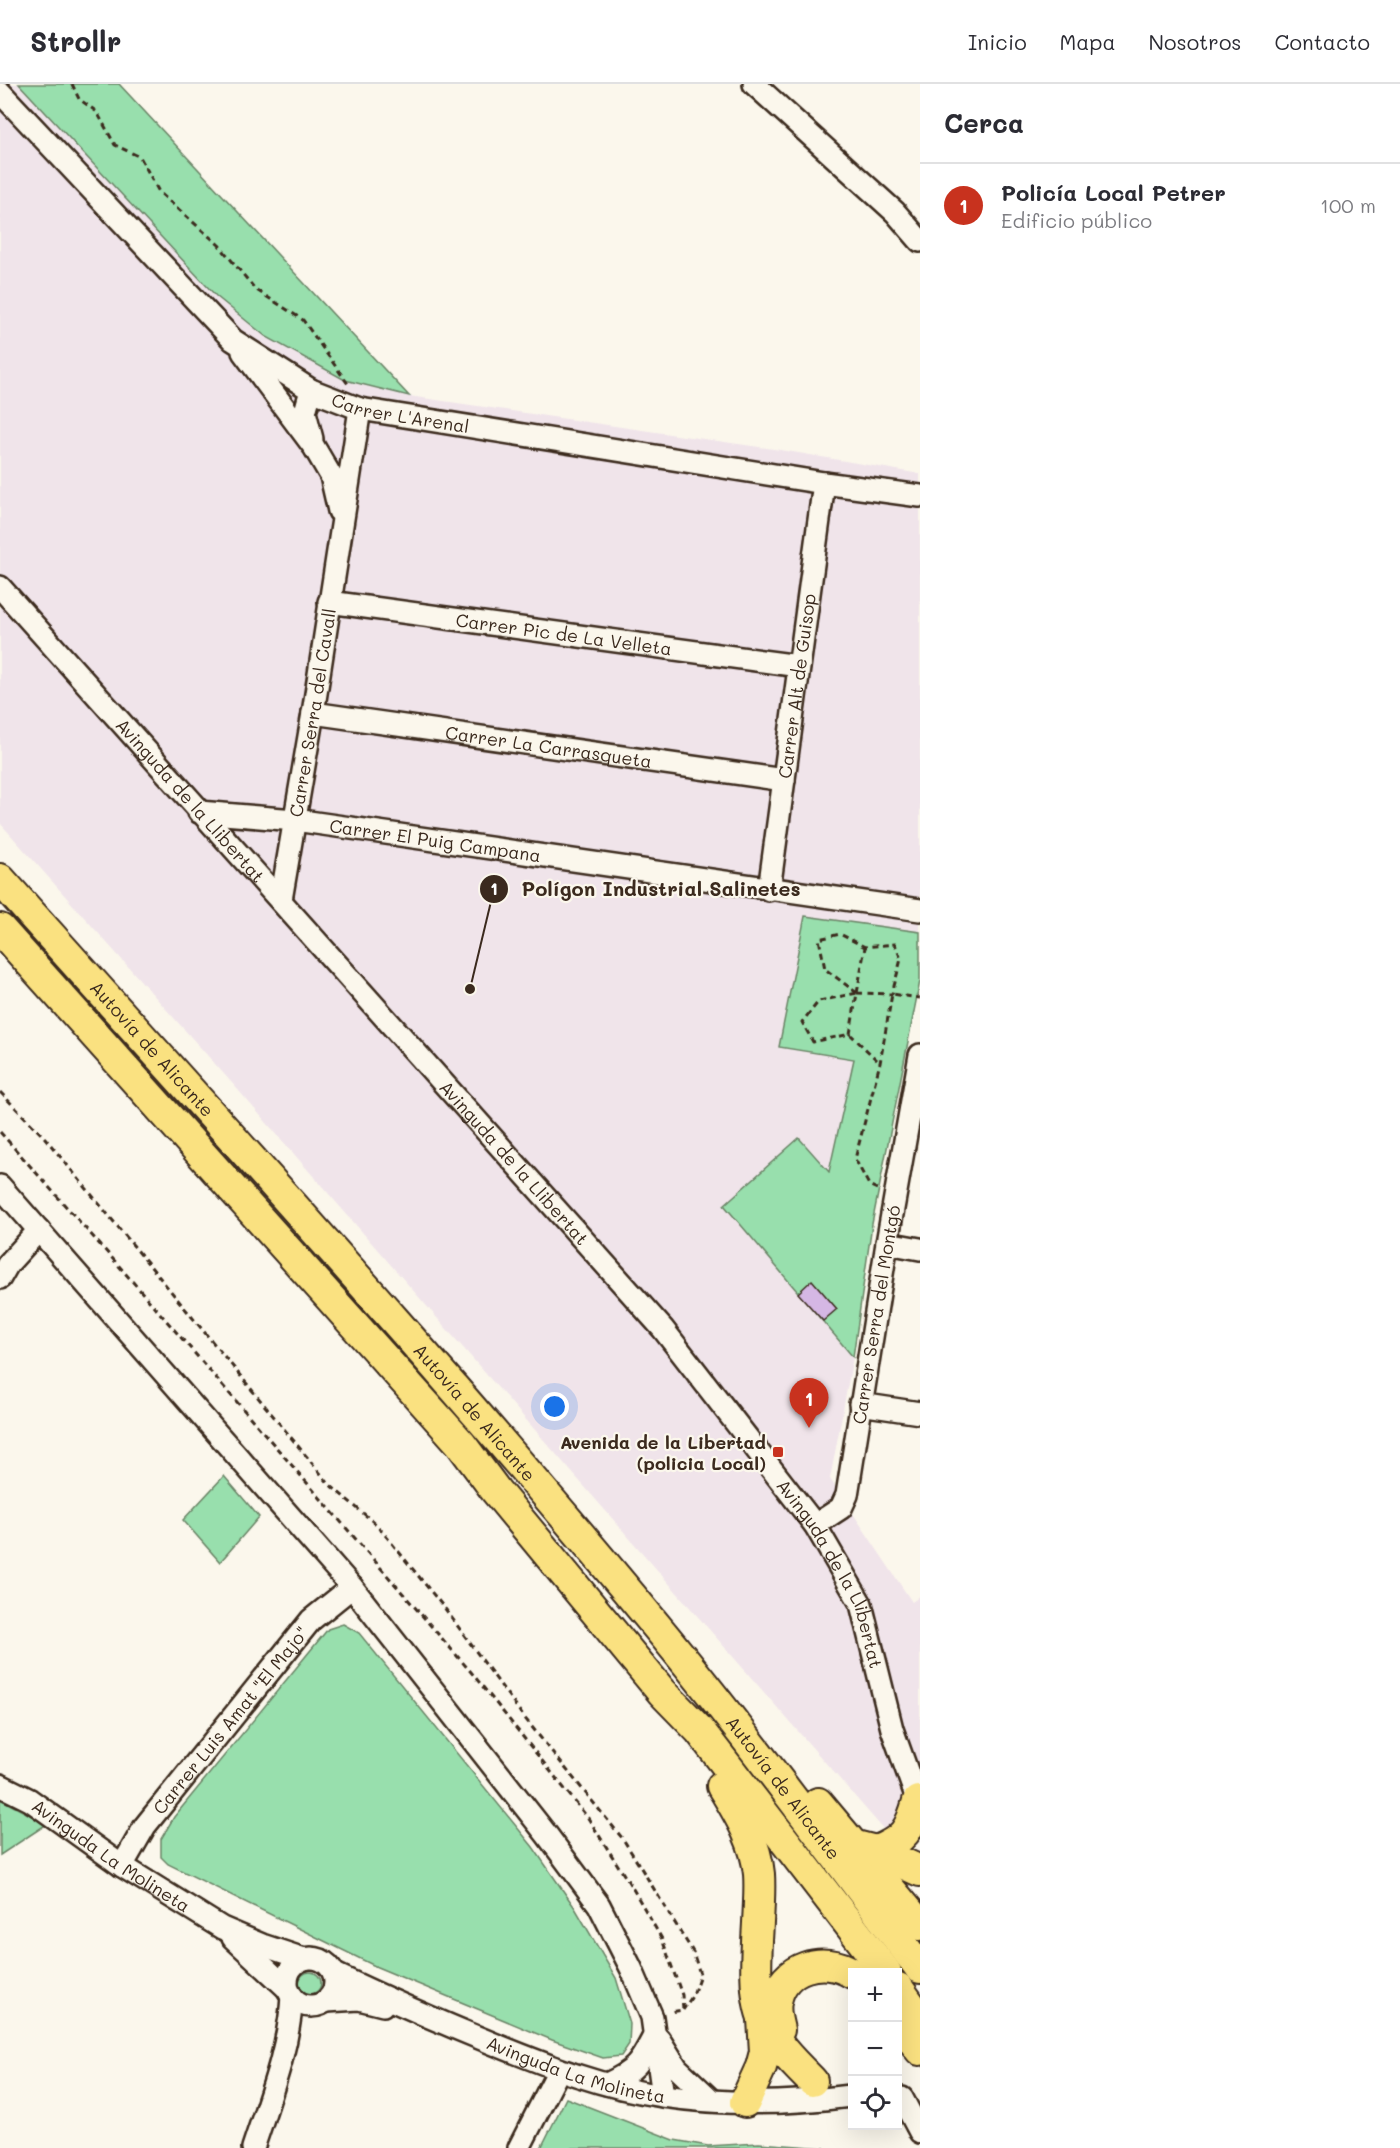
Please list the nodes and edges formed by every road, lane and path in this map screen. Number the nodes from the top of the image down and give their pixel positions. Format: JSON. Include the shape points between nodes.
{"nodes":[{"id":1,"x":72,"y":84,"type":"edge"},
{"id":2,"x":754,"y":84,"type":"edge"},
{"id":3,"x":0,"y":92,"type":"edge"},
{"id":4,"x":920,"y":241,"type":"edge"},
{"id":5,"x":233,"y":340,"type":"junction"},
{"id":6,"x":345,"y":380,"type":"dead end"},
{"id":7,"x":311,"y":390,"type":"junction"},
{"id":8,"x":360,"y":409,"type":"junction"},
{"id":9,"x":314,"y":447,"type":"junction"},
{"id":10,"x":824,"y":483,"type":"junction"},
{"id":11,"x":920,"y":496,"type":"edge"},
{"id":12,"x":342,"y":523,"type":"junction"},
{"id":13,"x":0,"y":587,"type":"edge"},
{"id":14,"x":329,"y":602,"type":"junction"},
{"id":15,"x":799,"y":666,"type":"junction"},
{"id":16,"x":313,"y":713,"type":"junction"},
{"id":17,"x":784,"y":780,"type":"junction"},
{"id":18,"x":199,"y":812,"type":"junction"},
{"id":19,"x":295,"y":820,"type":"junction"},
{"id":20,"x":0,"y":879,"type":"edge"},
{"id":21,"x":769,"y":890,"type":"junction"},
{"id":22,"x":281,"y":900,"type":"junction"},
{"id":23,"x":920,"y":910,"type":"edge"},
{"id":24,"x":0,"y":929,"type":"edge"},
{"id":25,"x":866,"y":947,"type":"junction"},
{"id":26,"x":857,"y":993,"type":"junction"},
{"id":27,"x":892,"y":994,"type":"junction"},
{"id":28,"x":920,"y":998,"type":"edge"},
{"id":29,"x":850,"y":1034,"type":"junction"},
{"id":30,"x":920,"y":1055,"type":"edge"},
{"id":31,"x":879,"y":1063,"type":"junction"},
{"id":32,"x":918,"y":1082,"type":"edge"},
{"id":33,"x":0,"y":1092,"type":"edge"},
{"id":34,"x":0,"y":1132,"type":"edge"},
{"id":35,"x":0,"y":1186,"type":"edge"},
{"id":36,"x":895,"y":1196,"type":"junction"},
{"id":37,"x":39,"y":1230,"type":"junction"},
{"id":38,"x":887,"y":1243,"type":"junction"},
{"id":39,"x":920,"y":1249,"type":"edge"},
{"id":40,"x":0,"y":1278,"type":"edge"},
{"id":41,"x":860,"y":1404,"type":"junction"},
{"id":42,"x":920,"y":1413,"type":"edge"},
{"id":43,"x":815,"y":1526,"type":"junction"},
{"id":44,"x":352,"y":1587,"type":"junction"},
{"id":45,"x":662,"y":1692,"type":"junction"},
{"id":46,"x":729,"y":1715,"type":"junction"},
{"id":47,"x":0,"y":1785,"type":"edge"},
{"id":48,"x":919,"y":1804,"type":"edge"},
{"id":49,"x":865,"y":1848,"type":"junction"},
{"id":50,"x":122,"y":1866,"type":"junction"},
{"id":51,"x":920,"y":1871,"type":"edge"},
{"id":52,"x":920,"y":1925,"type":"edge"},
{"id":53,"x":222,"y":1928,"type":"junction"},
{"id":54,"x":304,"y":1959,"type":"junction"},
{"id":55,"x":883,"y":1968,"type":"edge"},
{"id":56,"x":920,"y":1968,"type":"edge"},
{"id":57,"x":848,"y":1972,"type":"edge"},
{"id":58,"x":335,"y":1974,"type":"junction"},
{"id":59,"x":290,"y":1993,"type":"junction"},
{"id":60,"x":902,"y":1995,"type":"edge"},
{"id":61,"x":321,"y":2004,"type":"junction"},
{"id":62,"x":683,"y":2010,"type":"junction"},
{"id":63,"x":413,"y":2011,"type":"junction"},
{"id":64,"x":662,"y":2014,"type":"dead end"},
{"id":65,"x":763,"y":2019,"type":"junction"},
{"id":66,"x":920,"y":2019,"type":"edge"},
{"id":67,"x":899,"y":2022,"type":"edge"},
{"id":68,"x":655,"y":2034,"type":"junction"},
{"id":69,"x":784,"y":2050,"type":"junction"},
{"id":70,"x":920,"y":2050,"type":"edge"},
{"id":71,"x":282,"y":2058,"type":"junction"},
{"id":72,"x":559,"y":2070,"type":"junction"},
{"id":73,"x":812,"y":2081,"type":"junction"},
{"id":74,"x":607,"y":2084,"type":"junction"},
{"id":75,"x":848,"y":2095,"type":"edge"},
{"id":76,"x":663,"y":2096,"type":"junction"},
{"id":77,"x":848,"y":2096,"type":"edge"},
{"id":78,"x":906,"y":2098,"type":"edge"},
{"id":79,"x":711,"y":2100,"type":"junction"},
{"id":80,"x":745,"y":2102,"type":"junction"},
{"id":81,"x":920,"y":2132,"type":"edge"},
{"id":82,"x":253,"y":2148,"type":"edge"},
{"id":83,"x":519,"y":2148,"type":"edge"}],
"edges":[{"from":1,"to":6,"type":"path","via":[[79,99],[97,112],[115,145],[140,157],[159,192],[219,245],[255,289],[303,320]]},
{"from":2,"to":4,"type":"street","via":[[895,212]]},
{"from":3,"to":5,"type":"street","name":"Carrer L'Arenal"},
{"from":5,"to":7,"type":"street","name":"Carrer L'Arenal"},
{"from":5,"to":9,"type":"street","name":"Carrer Serra del Cavall"},
{"from":7,"to":8,"type":"street","name":"Carrer L'Arenal"},
{"from":7,"to":9,"type":"street","name":"Carrer Serra del Cavall","via":[[305,412]]},
{"from":8,"to":10,"type":"street","name":"Carrer L'Arenal"},
{"from":8,"to":12,"type":"street","name":"Carrer Serra del Cavall"},
{"from":9,"to":12,"type":"street","name":"Carrer Serra del Cavall","via":[[331,476]]},
{"from":10,"to":11,"type":"street","name":"Carrer L'Arenal"},
{"from":10,"to":15,"type":"street","name":"Carrer Alt de Guisop"},
{"from":12,"to":14,"type":"street","name":"Carrer Serra del Cavall"},
{"from":13,"to":18,"type":"street","name":"Avinguda de la Llibertat"},
{"from":14,"to":15,"type":"street","name":"Carrer Pic de La Velleta"},
{"from":14,"to":16,"type":"street","name":"Carrer Serra del Cavall"},
{"from":15,"to":17,"type":"street","name":"Carrer Alt de Guisop"},
{"from":16,"to":17,"type":"street","name":"Carrer La Carrasqueta"},
{"from":16,"to":19,"type":"street","name":"Carrer Serra del Cavall"},
{"from":17,"to":21,"type":"street","name":"Carrer Alt de Guisop"},
{"from":18,"to":19,"type":"street","name":"Carrer El Puig Campana"},
{"from":18,"to":22,"type":"street","name":"Avinguda de la Llibertat"},
{"from":19,"to":21,"type":"street","name":"Carrer El Puig Campana"},
{"from":19,"to":22,"type":"street","name":"Carrer Serra del Cavall"},
{"from":20,"to":46,"type":"highway","name":"Autovía de Alicante","via":[[467,1402]]},
{"from":21,"to":23,"type":"street","name":"Carrer El Puig Campana"},
{"from":22,"to":43,"type":"street","name":"Avinguda de la Llibertat","via":[[663,1329]]},
{"from":24,"to":45,"type":"highway","name":"Autovía de Alicante","via":[[453,1436]]},
{"from":25,"to":26,"type":"path"},
{"from":25,"to":26,"type":"path","via":[[840,934],[819,939],[825,969]]},
{"from":25,"to":27,"type":"path","via":[[895,944],[901,959]]},
{"from":26,"to":27,"type":"path"},
{"from":26,"to":29,"type":"path"},
{"from":26,"to":29,"type":"path","via":[[819,1001],[802,1022],[813,1042]]},
{"from":27,"to":28,"type":"path"},
{"from":27,"to":31,"type":"path"},
{"from":29,"to":31,"type":"path"},
{"from":30,"to":32,"type":"street","name":"Carrer Serra del Montgó"},
{"from":31,"to":36,"type":"path","via":[[855,1159],[869,1185]]},
{"from":32,"to":36,"type":"street","name":"Carrer Serra del Montgó"},
{"from":33,"to":62,"type":"path","via":[[45,1138],[330,1485],[377,1525],[623,1839],[693,1952],[700,1974]]},
{"from":34,"to":62,"type":"path","via":[[471,1672],[588,1818],[662,1939],[682,1995]]},
{"from":35,"to":37,"type":"street"},
{"from":36,"to":38,"type":"street","name":"Carrer Serra del Montgó"},
{"from":37,"to":40,"type":"street"},
{"from":37,"to":44,"type":"street"},
{"from":38,"to":39,"type":"street"},
{"from":38,"to":41,"type":"street","name":"Carrer Serra del Montgó"},
{"from":41,"to":42,"type":"street"},
{"from":41,"to":43,"type":"street","name":"Carrer Serra del Montgó","via":[[847,1495],[841,1508]]},
{"from":43,"to":48,"type":"street","name":"Avinguda de la Llibertat","via":[[861,1604],[892,1729]]},
{"from":44,"to":50,"type":"street","name":"Carrer Luis Amat \"El Majo\"","via":[[311,1620],[145,1826]]},
{"from":44,"to":68,"type":"street","via":[[599,1905],[631,1968]]},
{"from":45,"to":55,"type":"highway","name":"Autovía de Alicante","via":[[700,1731]]},
{"from":45,"to":65,"type":"highway","via":[[681,1730],[742,1818],[753,1846],[759,1873],[757,1977]]},
{"from":46,"to":49,"type":"highway","via":[[765,1740]]},
{"from":46,"to":56,"type":"highway","name":"Autovía de Alicante"},
{"from":47,"to":50,"type":"street","name":"Avinguda La Molineta","via":[[30,1800]]},
{"from":48,"to":49,"type":"highway","via":[[904,1835],[891,1845]]},
{"from":49,"to":51,"type":"highway"},
{"from":49,"to":52,"type":"highway"},
{"from":50,"to":53,"type":"street","name":"Avinguda La Molineta"},
{"from":53,"to":54,"type":"street","name":"Avinguda La Molineta"},
{"from":53,"to":59,"type":"street","name":"Avinguda La Molineta"},
{"from":54,"to":58,"type":"street","via":[[316,1958],[328,1964]]},
{"from":54,"to":59,"type":"street","via":[[293,1966],[288,1977]]},
{"from":57,"to":69,"type":"highway","via":[[828,1964],[809,1965],[793,1972],[780,1988],[775,2004]]},
{"from":58,"to":61,"type":"street","via":[[333,1994]]},
{"from":58,"to":63,"type":"street","name":"Avinguda La Molineta"},
{"from":59,"to":61,"type":"street","via":[[306,2006]]},
{"from":59,"to":71,"type":"street","via":[[291,2021]]},
{"from":60,"to":66,"type":"highway"},
{"from":61,"to":63,"type":"street","name":"Avinguda La Molineta","via":[[359,2000]]},
{"from":61,"to":71,"type":"street"},
{"from":62,"to":64,"type":"path"},
{"from":63,"to":72,"type":"street","name":"Avinguda La Molineta"},
{"from":65,"to":69,"type":"highway"},
{"from":65,"to":80,"type":"highway","via":[[765,2052]]},
{"from":67,"to":70,"type":"highway"},
{"from":68,"to":74,"type":"street","via":[[639,2065]]},
{"from":68,"to":76,"type":"street"},
{"from":68,"to":79,"type":"street","via":[[677,2067]]},
{"from":69,"to":73,"type":"highway"},
{"from":71,"to":82,"type":"street"},
{"from":72,"to":74,"type":"street","name":"Avinguda La Molineta"},
{"from":72,"to":83,"type":"street"},
{"from":73,"to":75,"type":"street","name":"Avinguda La Molineta"},
{"from":73,"to":80,"type":"street","name":"Avinguda La Molineta"},
{"from":74,"to":76,"type":"street","name":"Avinguda La Molineta"},
{"from":76,"to":79,"type":"street","name":"Avinguda La Molineta"},
{"from":77,"to":80,"type":"street","name":"Avinguda La Molineta","via":[[807,2102]]},
{"from":78,"to":81,"type":"street"},
{"from":79,"to":80,"type":"street","name":"Avinguda La Molineta"}]}
